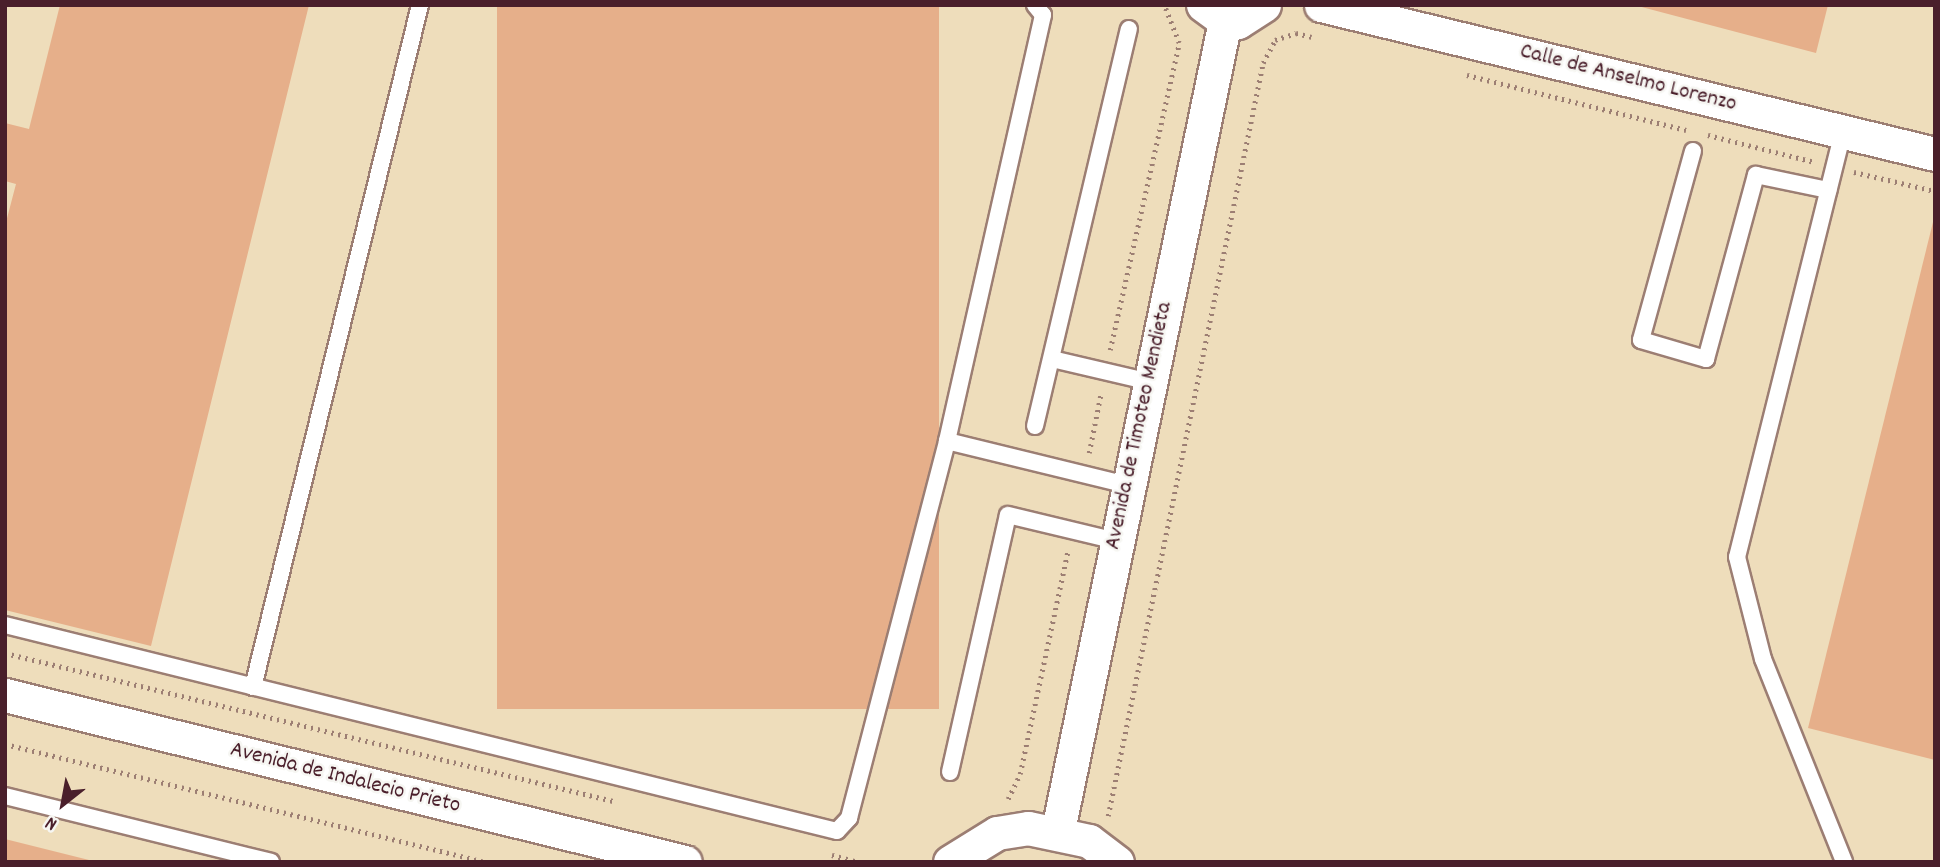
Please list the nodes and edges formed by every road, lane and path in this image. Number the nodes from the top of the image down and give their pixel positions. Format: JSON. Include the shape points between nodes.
{"nodes":[{"id":1,"x":420,"y":5,"type":"edge"},
{"id":2,"x":1035,"y":5,"type":"edge"},
{"id":3,"x":1264,"y":5,"type":"edge"},
{"id":4,"x":1321,"y":5,"type":"edge"},
{"id":5,"x":1214,"y":13,"type":"edge"},
{"id":6,"x":1129,"y":29,"type":"dead end"},
{"id":7,"x":1323,"y":40,"type":"dead end"},
{"id":8,"x":1458,"y":73,"type":"dead end"},
{"id":9,"x":1843,"y":132,"type":"junction"},
{"id":10,"x":1693,"y":151,"type":"dead end"},
{"id":11,"x":1935,"y":154,"type":"edge"},
{"id":12,"x":1834,"y":167,"type":"junction"},
{"id":13,"x":1828,"y":190,"type":"junction"},
{"id":14,"x":1935,"y":191,"type":"edge"},
{"id":15,"x":1052,"y":359,"type":"junction"},
{"id":16,"x":1150,"y":382,"type":"junction"},
{"id":17,"x":1035,"y":426,"type":"dead end"},
{"id":18,"x":947,"y":441,"type":"junction"},
{"id":19,"x":1128,"y":485,"type":"junction"},
{"id":20,"x":1116,"y":541,"type":"junction"},
{"id":21,"x":5,"y":625,"type":"edge"},
{"id":22,"x":5,"y":653,"type":"edge"},
{"id":23,"x":253,"y":687,"type":"junction"},
{"id":24,"x":5,"y":695,"type":"edge"},
{"id":25,"x":5,"y":744,"type":"edge"},
{"id":26,"x":950,"y":772,"type":"dead end"},
{"id":27,"x":5,"y":796,"type":"edge"},
{"id":28,"x":628,"y":805,"type":"dead end"},
{"id":29,"x":1112,"y":826,"type":"dead end"},
{"id":30,"x":1058,"y":830,"type":"junction"},
{"id":31,"x":818,"y":852,"type":"dead end"},
{"id":32,"x":271,"y":862,"type":"edge"},
{"id":33,"x":484,"y":862,"type":"edge"},
{"id":34,"x":685,"y":862,"type":"edge"},
{"id":35,"x":859,"y":862,"type":"edge"},
{"id":36,"x":950,"y":862,"type":"edge"},
{"id":37,"x":1117,"y":862,"type":"edge"},
{"id":38,"x":1844,"y":862,"type":"edge"}],
"edges":[{"from":1,"to":23,"type":"lane"},
{"from":2,"to":18,"type":"lane","via":[[1043,15]]},
{"from":3,"to":5,"type":"street","via":[[1251,17]]},
{"from":4,"to":9,"type":"street","name":"Calle de Anselmo Lorenzo"},
{"from":5,"to":16,"type":"street","name":"Avenida de Timoteo Mendieta"},
{"from":6,"to":15,"type":"lane"},
{"from":7,"to":29,"type":"path","via":[[1296,33],[1275,40],[1263,63],[1105,810]]},
{"from":8,"to":12,"type":"path"},
{"from":9,"to":11,"type":"street","name":"Calle de Anselmo Lorenzo"},
{"from":9,"to":12,"type":"lane"},
{"from":10,"to":13,"type":"lane","via":[[1642,341],[1680,352],[1706,359],[1756,175]]},
{"from":12,"to":13,"type":"lane"},
{"from":12,"to":14,"type":"path"},
{"from":13,"to":38,"type":"lane","via":[[1737,556],[1763,659]]},
{"from":15,"to":16,"type":"lane"},
{"from":15,"to":17,"type":"lane"},
{"from":16,"to":19,"type":"street","name":"Avenida de Timoteo Mendieta"},
{"from":18,"to":19,"type":"lane"},
{"from":18,"to":23,"type":"lane","via":[[849,818],[837,831]]},
{"from":19,"to":20,"type":"street","name":"Avenida de Timoteo Mendieta"},
{"from":20,"to":26,"type":"lane","via":[[1008,515]]},
{"from":20,"to":30,"type":"street","name":"Avenida de Timoteo Mendieta"},
{"from":21,"to":23,"type":"lane"},
{"from":22,"to":28,"type":"path"},
{"from":24,"to":34,"type":"street","name":"Avenida de Indalecio Prieto"},
{"from":25,"to":33,"type":"path"},
{"from":27,"to":32,"type":"lane"},
{"from":30,"to":36,"type":"street","via":[[997,833]]},
{"from":30,"to":37,"type":"street"},
{"from":31,"to":35,"type":"path"}]}
